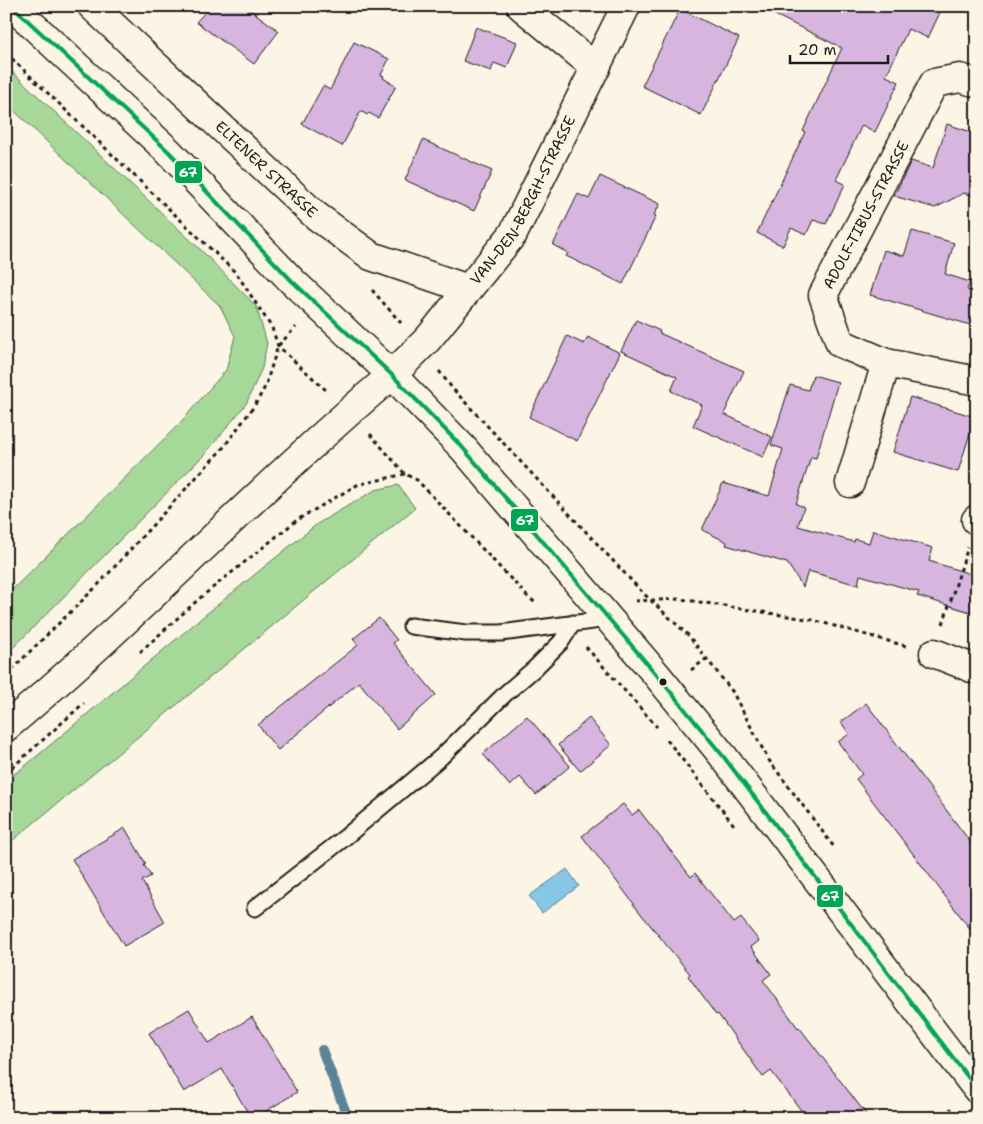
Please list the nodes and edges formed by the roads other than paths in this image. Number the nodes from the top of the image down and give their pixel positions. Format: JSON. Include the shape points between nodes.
{"nodes":[{"id":1,"x":12,"y":6,"type":"edge"},
{"id":2,"x":92,"y":6,"type":"edge"},
{"id":3,"x":521,"y":6,"type":"edge"},
{"id":4,"x":626,"y":6,"type":"edge"},
{"id":5,"x":596,"y":68,"type":"junction"},
{"id":6,"x":977,"y":83,"type":"edge"},
{"id":7,"x":468,"y":289,"type":"junction"},
{"id":8,"x":886,"y":363,"type":"junction"},
{"id":9,"x":392,"y":375,"type":"junction"},
{"id":10,"x":977,"y":381,"type":"edge"},
{"id":11,"x":850,"y":483,"type":"dead end"},
{"id":12,"x":601,"y":611,"type":"junction"},
{"id":13,"x":411,"y":626,"type":"dead end"},
{"id":14,"x":569,"y":626,"type":"junction"},
{"id":15,"x":934,"y":653,"type":"road end"},
{"id":16,"x":977,"y":670,"type":"edge"},
{"id":17,"x":6,"y":727,"type":"edge"},
{"id":18,"x":255,"y":908,"type":"dead end"},
{"id":19,"x":977,"y":1089,"type":"edge"}],
"edges":[{"from":1,"to":9,"type":"main road","via":[[168,151],[311,299]]},
{"from":2,"to":7,"type":"main road","name":"ELTENER STRASSE","via":[[315,215],[371,256]]},
{"from":3,"to":5,"type":"main road"},
{"from":4,"to":5,"type":"main road","name":"VAN-DEN-BERGH-STRASSE"},
{"from":5,"to":7,"type":"main road","name":"VAN-DEN-BERGH-STRASSE","via":[[513,234]]},
{"from":6,"to":8,"type":"main road","name":"ADOLF-TIBUS-STRASSE","via":[[960,78],[934,83],[823,295],[840,343]]},
{"from":7,"to":9,"type":"main road","name":"VAN-DEN-BERGH-STRASSE"},
{"from":8,"to":10,"type":"main road","name":"ADOLF-TIBUS-STRASSE"},
{"from":8,"to":11,"type":"main road"},
{"from":9,"to":12,"type":"main road","via":[[463,448]]},
{"from":9,"to":17,"type":"main road","name":"VAN-DEN-BERGH-STRASSE","via":[[295,460],[53,688]]},
{"from":12,"to":14,"type":"lane"},
{"from":12,"to":19,"type":"main road","via":[[723,756]]},
{"from":13,"to":14,"type":"lane","via":[[466,633],[501,633]]},
{"from":14,"to":18,"type":"lane","via":[[561,642],[441,757]]},
{"from":15,"to":16,"type":"main road"}]}
